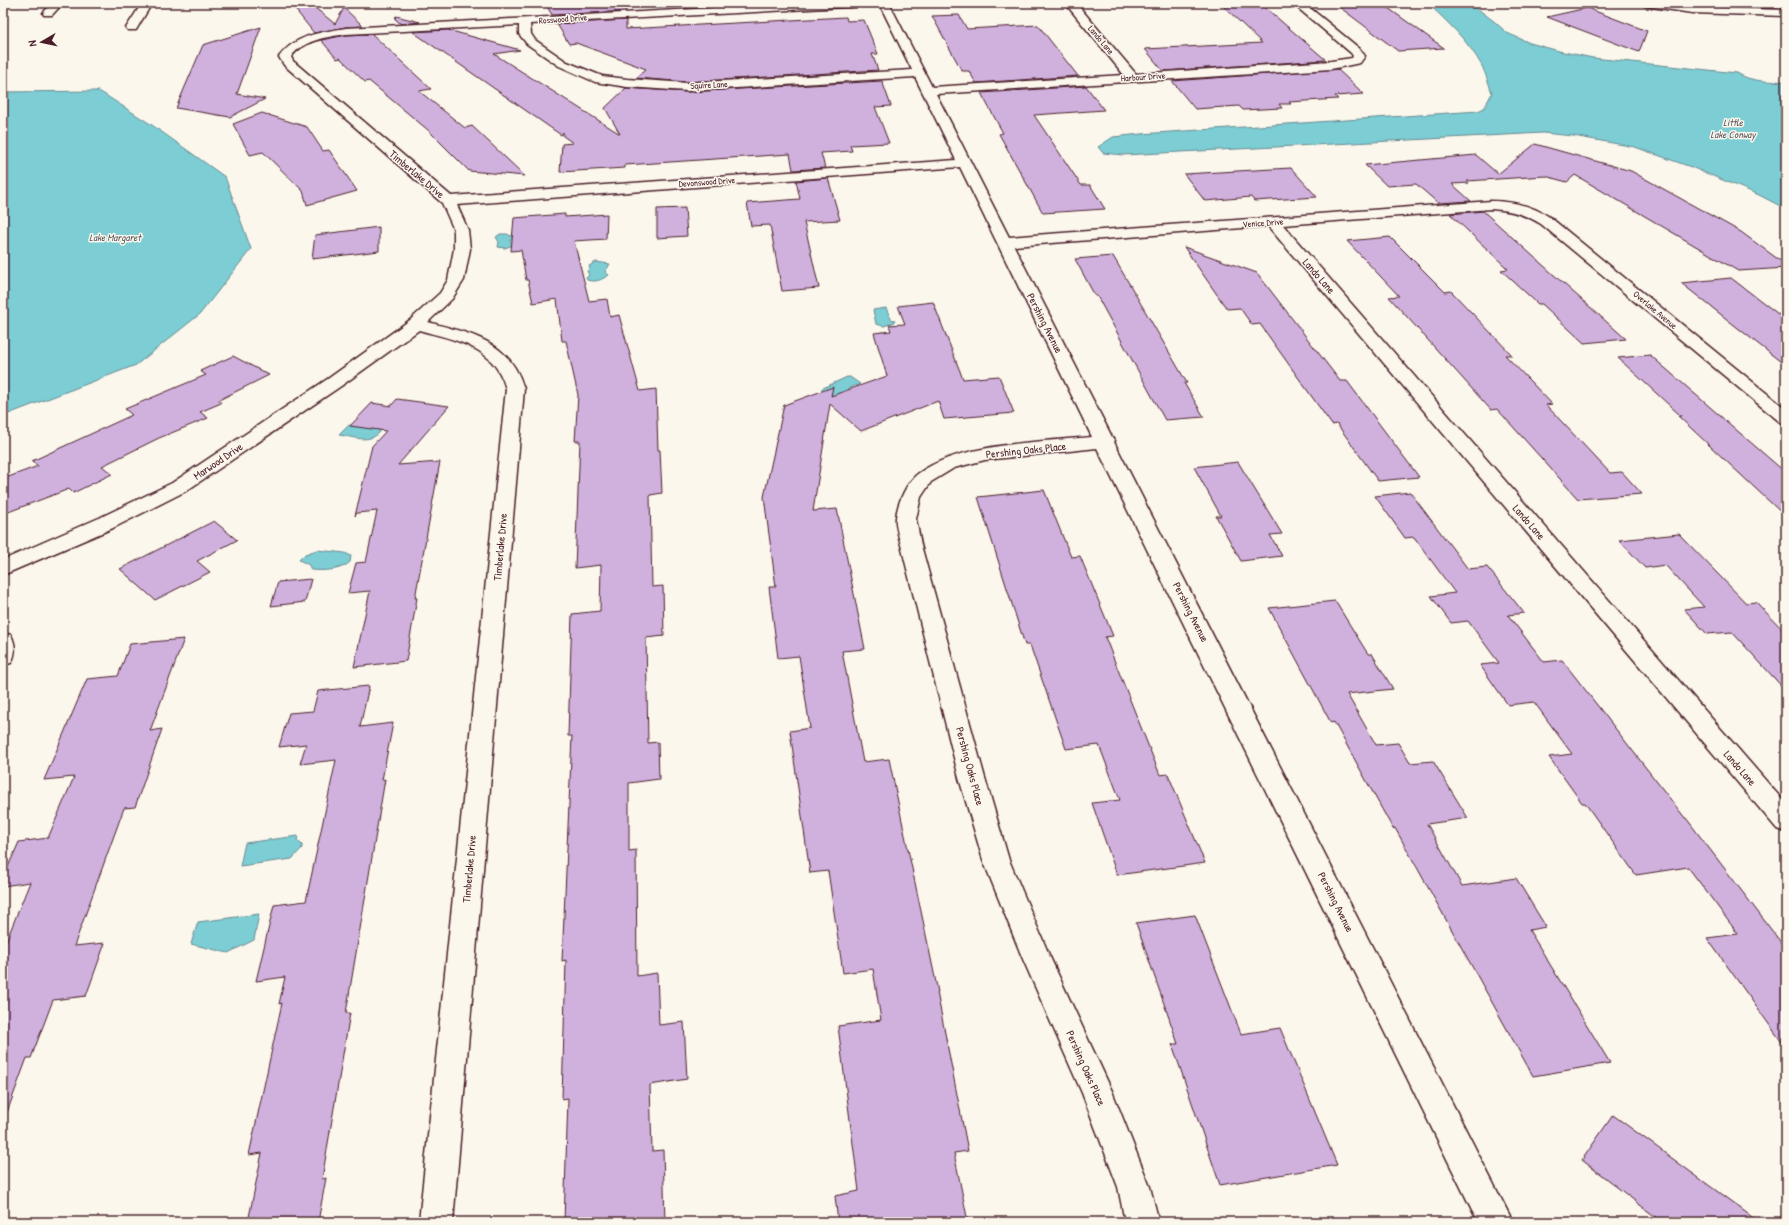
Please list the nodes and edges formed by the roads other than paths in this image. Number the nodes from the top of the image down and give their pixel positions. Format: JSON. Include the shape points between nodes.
{"nodes":[{"id":1,"x":58,"y":3,"type":"edge"},
{"id":2,"x":146,"y":3,"type":"edge"},
{"id":3,"x":865,"y":3,"type":"edge"},
{"id":4,"x":884,"y":3,"type":"edge"},
{"id":5,"x":1070,"y":3,"type":"edge"},
{"id":6,"x":1297,"y":3,"type":"edge"},
{"id":7,"x":1645,"y":3,"type":"edge"},
{"id":8,"x":1786,"y":12,"type":"edge"},
{"id":9,"x":48,"y":13,"type":"dead end"},
{"id":10,"x":524,"y":22,"type":"junction"},
{"id":11,"x":132,"y":28,"type":"dead end"},
{"id":12,"x":311,"y":39,"type":"joint"},
{"id":13,"x":1132,"y":78,"type":"junction"},
{"id":14,"x":925,"y":82,"type":"junction"},
{"id":15,"x":965,"y":163,"type":"junction"},
{"id":16,"x":448,"y":201,"type":"junction"},
{"id":17,"x":1520,"y":208,"type":"joint"},
{"id":18,"x":1273,"y":223,"type":"junction"},
{"id":19,"x":1005,"y":242,"type":"junction"},
{"id":20,"x":416,"y":324,"type":"junction"},
{"id":21,"x":1786,"y":418,"type":"edge"},
{"id":22,"x":1106,"y":441,"type":"junction"},
{"id":23,"x":3,"y":568,"type":"edge"},
{"id":24,"x":3,"y":641,"type":"edge"},
{"id":25,"x":3,"y":657,"type":"edge"},
{"id":26,"x":1786,"y":822,"type":"edge"},
{"id":27,"x":436,"y":1222,"type":"edge"},
{"id":28,"x":1142,"y":1222,"type":"edge"},
{"id":29,"x":1496,"y":1222,"type":"edge"}],
"edges":[{"from":1,"to":9,"type":"street"},
{"from":2,"to":11,"type":"street"},
{"from":3,"to":10,"type":"street","name":"Rosswood Drive"},
{"from":4,"to":14,"type":"street","name":"Pershing Avenue"},
{"from":5,"to":13,"type":"street","name":"Lando Lane"},
{"from":6,"to":13,"type":"street","name":"Harbour Drive","via":[[1356,51],[1359,56],[1356,61],[1331,65]]},
{"from":7,"to":8,"type":"street","via":[[1692,10]]},
{"from":10,"to":12,"type":"street","name":"Rosswood Drive","via":[[346,31]]},
{"from":10,"to":14,"type":"street","name":"Squire Lane","via":[[525,34],[531,42],[563,64],[599,79],[687,87]]},
{"from":12,"to":16,"type":"street","name":"Timberlake Drive","via":[[288,52],[285,57],[288,63]]},
{"from":13,"to":14,"type":"street","name":"Harbour Drive"},
{"from":14,"to":15,"type":"street","name":"Pershing Avenue"},
{"from":15,"to":16,"type":"street","name":"Devonswood Drive"},
{"from":15,"to":19,"type":"street","name":"Pershing Avenue"},
{"from":16,"to":20,"type":"street","name":"Timberlake Drive","via":[[461,230],[462,249],[456,280],[446,296]]},
{"from":17,"to":18,"type":"street","name":"Venice Drive","via":[[1491,205]]},
{"from":17,"to":21,"type":"street","name":"Overlake Avenue","via":[[1546,221]]},
{"from":18,"to":19,"type":"street","name":"Venice Drive"},
{"from":18,"to":26,"type":"street","name":"Lando Lane"},
{"from":19,"to":22,"type":"street","name":"Pershing Avenue"},
{"from":20,"to":23,"type":"street","name":"Marwood Drive","via":[[179,487],[106,523]]},
{"from":20,"to":27,"type":"street","name":"Timberlake Drive","via":[[472,340],[494,354],[508,368],[515,389]]},
{"from":22,"to":28,"type":"street","name":"Pershing Oaks Place","via":[[984,454],[948,464],[924,478],[911,498],[906,519],[968,763],[996,860],[1036,957],[1097,1091],[1134,1187]]},
{"from":22,"to":29,"type":"street","name":"Pershing Avenue"},
{"from":24,"to":25,"type":"street"}]}
